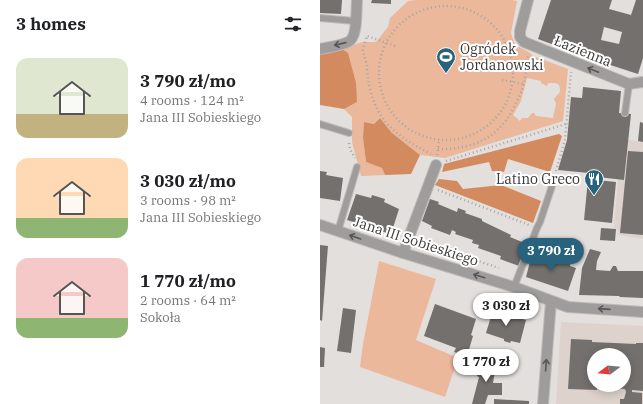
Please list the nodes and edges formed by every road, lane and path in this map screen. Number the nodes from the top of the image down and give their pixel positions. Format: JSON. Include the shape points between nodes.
{"nodes":[{"id":1,"x":357,"y":0,"type":"edge"},
{"id":2,"x":528,"y":0,"type":"edge"},
{"id":3,"x":320,"y":18,"type":"edge"},
{"id":4,"x":356,"y":21,"type":"junction"},
{"id":5,"x":387,"y":43,"type":"junction"},
{"id":6,"x":395,"y":46,"type":"dead end"},
{"id":7,"x":320,"y":49,"type":"edge"},
{"id":8,"x":532,"y":54,"type":"dead end"},
{"id":9,"x":572,"y":61,"type":"junction"},
{"id":10,"x":502,"y":80,"type":"dead end"},
{"id":11,"x":512,"y":82,"type":"junction"},
{"id":12,"x":643,"y":82,"type":"edge"},
{"id":13,"x":524,"y":84,"type":"junction"},
{"id":14,"x":629,"y":84,"type":"junction"},
{"id":15,"x":625,"y":114,"type":"dead end"},
{"id":16,"x":320,"y":124,"type":"edge"},
{"id":17,"x":566,"y":124,"type":"junction"},
{"id":18,"x":349,"y":132,"type":"dead end"},
{"id":19,"x":350,"y":148,"type":"dead end"},
{"id":20,"x":438,"y":149,"type":"dead end"},
{"id":21,"x":356,"y":160,"type":"dead end"},
{"id":22,"x":437,"y":162,"type":"junction"},
{"id":23,"x":557,"y":166,"type":"dead end"},
{"id":24,"x":357,"y":167,"type":"dead end"},
{"id":25,"x":554,"y":180,"type":"dead end"},
{"id":26,"x":428,"y":186,"type":"junction"},
{"id":27,"x":320,"y":225,"type":"edge"},
{"id":28,"x":536,"y":228,"type":"junction"},
{"id":29,"x":338,"y":231,"type":"junction"},
{"id":30,"x":409,"y":238,"type":"junction"},
{"id":31,"x":403,"y":253,"type":"junction"},
{"id":32,"x":518,"y":275,"type":"junction"},
{"id":33,"x":514,"y":287,"type":"junction"},
{"id":34,"x":551,"y":301,"type":"junction"},
{"id":35,"x":643,"y":312,"type":"edge"},
{"id":36,"x":544,"y":404,"type":"edge"}],
"edges":[{"from":1,"to":4,"type":"street"},
{"from":2,"to":9,"type":"street","name":"Łazienna","via":[[520,37],[524,42]]},
{"from":3,"to":4,"type":"lane"},
{"from":4,"to":7,"type":"street","one_way":true,"via":[[353,39],[348,43]]},
{"from":5,"to":6,"type":"path"},
{"from":5,"to":11,"type":"path","via":[[398,28],[417,13],[441,7],[466,10],[487,21],[504,39],[512,62]]},
{"from":5,"to":11,"type":"path","via":[[380,72],[384,97],[396,118],[416,133],[427,137],[452,140],[469,136],[486,127],[502,109]]},
{"from":5,"to":22,"type":"path","via":[[367,36],[363,50],[373,100],[379,114],[398,135]]},
{"from":8,"to":13,"type":"path","via":[[528,56]]},
{"from":14,"to":9,"type":"street","name":"Łazienna","one_way":true},
{"from":9,"to":17,"type":"path"},
{"from":10,"to":11,"type":"path"},
{"from":11,"to":13,"type":"path"},
{"from":12,"to":14,"type":"street"},
{"from":13,"to":20,"type":"path","via":[[510,114],[502,126],[491,135],[466,147]]},
{"from":14,"to":15,"type":"lane"},
{"from":16,"to":18,"type":"lane"},
{"from":17,"to":22,"type":"path"},
{"from":17,"to":23,"type":"path","via":[[565,140]]},
{"from":19,"to":21,"type":"path"},
{"from":22,"to":26,"type":"street"},
{"from":24,"to":29,"type":"lane"},
{"from":25,"to":28,"type":"lane"},
{"from":26,"to":28,"type":"path"},
{"from":26,"to":30,"type":"street"},
{"from":27,"to":29,"type":"street","name":"Jana III Sobieskiego"},
{"from":28,"to":32,"type":"lane"},
{"from":31,"to":29,"type":"street","name":"Jana III Sobieskiego","one_way":true},
{"from":30,"to":31,"type":"street"},
{"from":30,"to":32,"type":"path"},
{"from":33,"to":31,"type":"street","name":"Jana III Sobieskiego","one_way":true},
{"from":32,"to":33,"type":"lane"},
{"from":33,"to":34,"type":"street","name":"Jana III Sobieskiego"},
{"from":35,"to":34,"type":"street","name":"Jana III Sobieskiego","one_way":true,"via":[[568,307]]},
{"from":36,"to":34,"type":"street","one_way":true}]}
